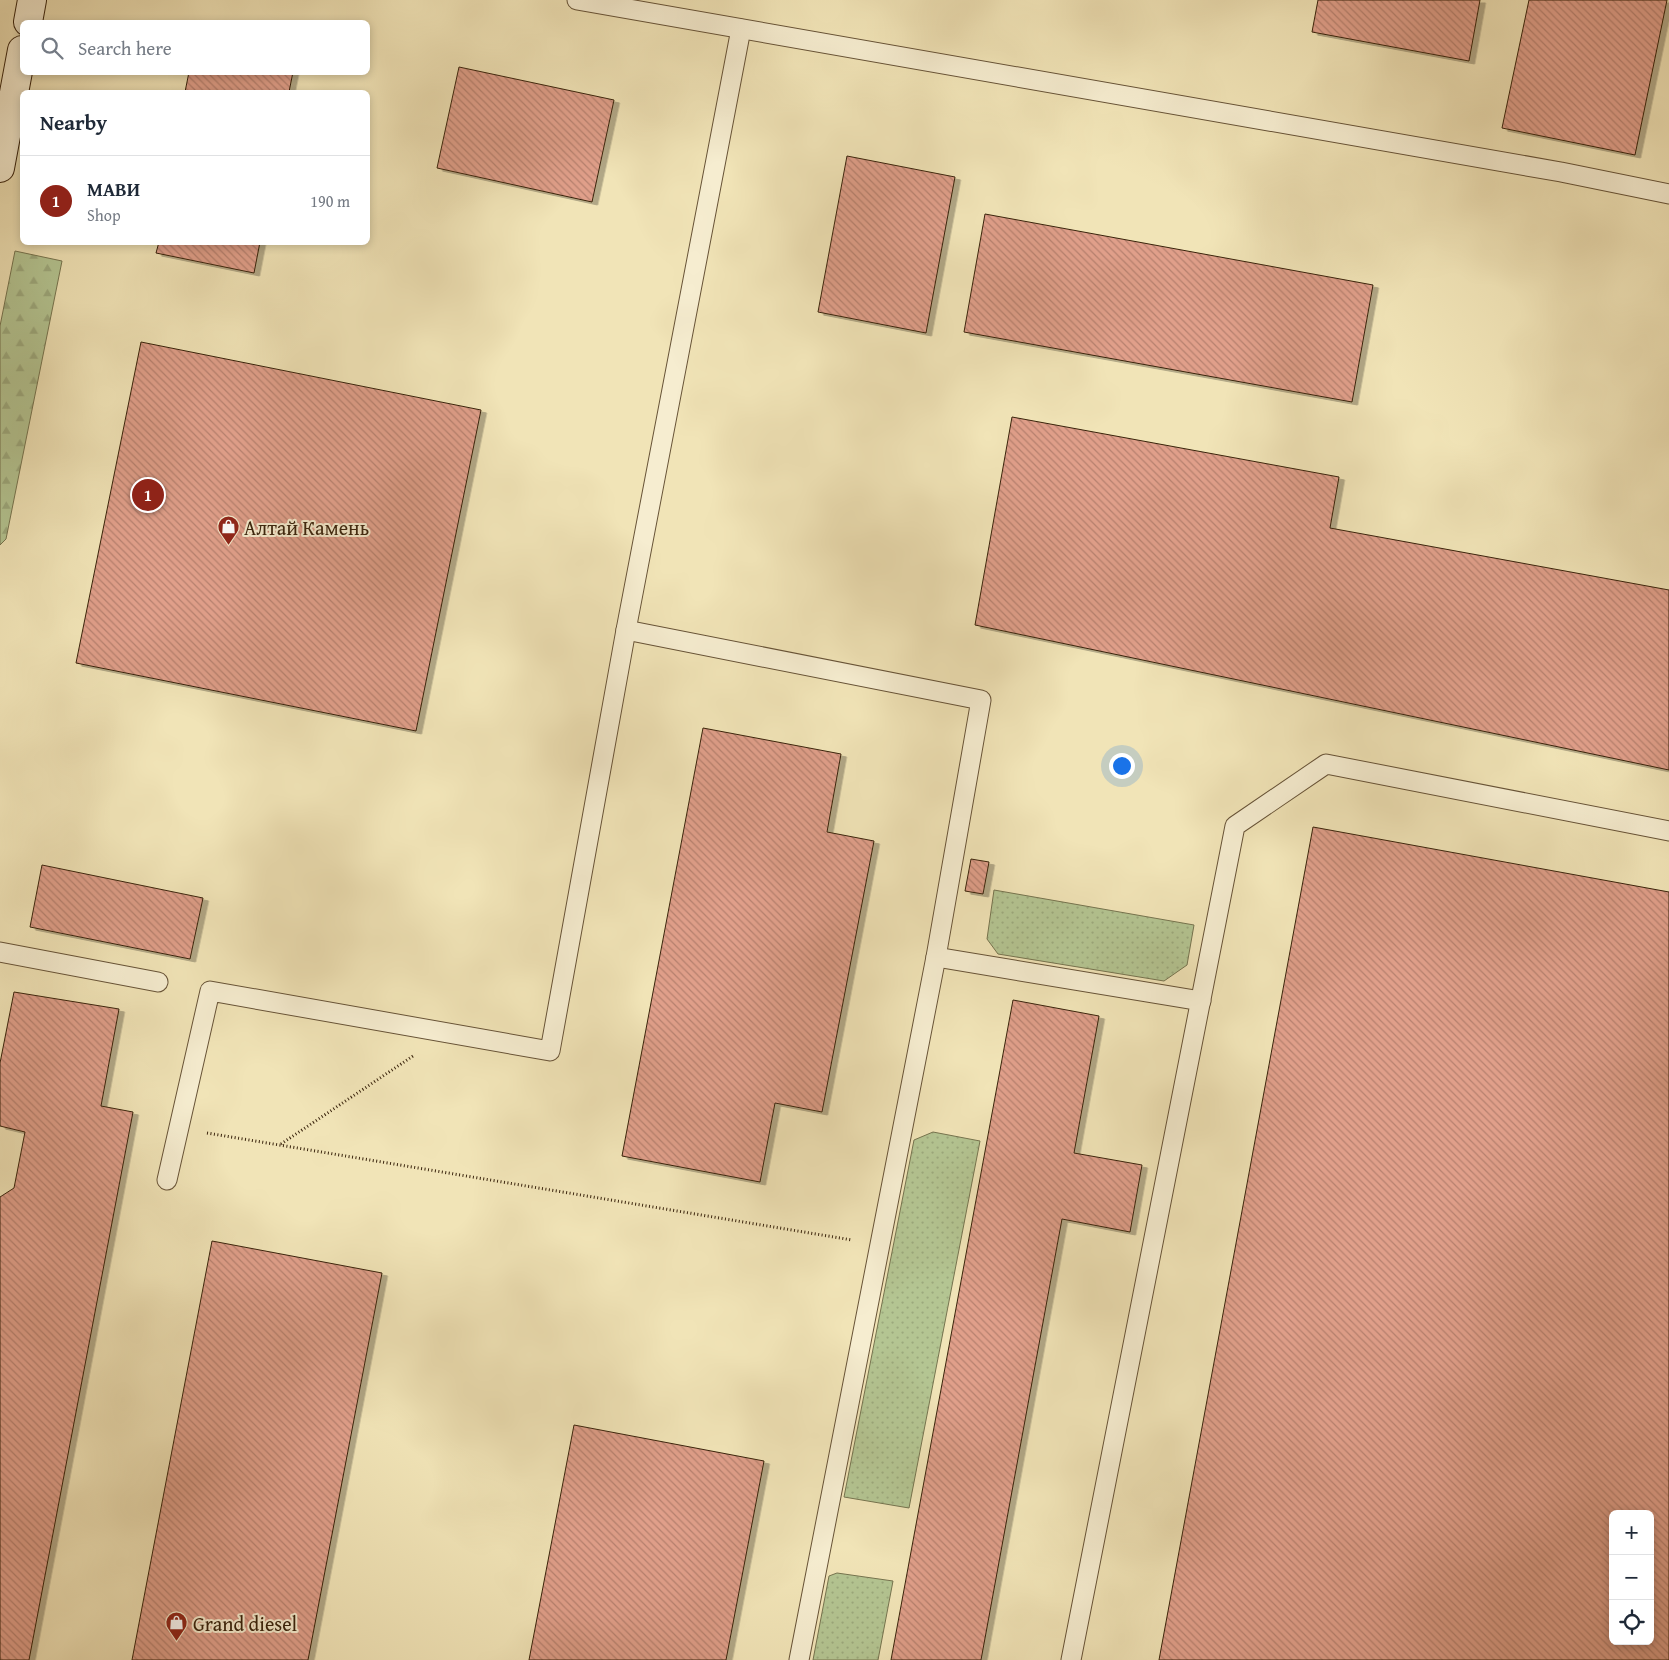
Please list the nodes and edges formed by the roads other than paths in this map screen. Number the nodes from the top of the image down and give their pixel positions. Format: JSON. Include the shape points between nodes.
{"nodes":[{"id":1,"x":32,"y":0,"type":"edge"},
{"id":2,"x":577,"y":0,"type":"edge"},
{"id":3,"x":28,"y":20,"type":"edge"},
{"id":4,"x":741,"y":29,"type":"junction"},
{"id":5,"x":20,"y":61,"type":"edge"},
{"id":6,"x":0,"y":168,"type":"edge"},
{"id":7,"x":1669,"y":194,"type":"edge"},
{"id":8,"x":626,"y":630,"type":"junction"},
{"id":9,"x":1669,"y":831,"type":"edge"},
{"id":10,"x":0,"y":952,"type":"edge"},
{"id":11,"x":936,"y":957,"type":"junction"},
{"id":12,"x":158,"y":982,"type":"dead end"},
{"id":13,"x":1201,"y":1001,"type":"junction"},
{"id":14,"x":168,"y":1180,"type":"dead end"},
{"id":15,"x":799,"y":1660,"type":"edge"},
{"id":16,"x":1071,"y":1660,"type":"edge"}],
"edges":[{"from":1,"to":3,"type":"main road"},
{"from":2,"to":4,"type":"lane"},
{"from":4,"to":7,"type":"lane","via":[[1551,170]]},
{"from":4,"to":8,"type":"lane"},
{"from":5,"to":6,"type":"main road"},
{"from":8,"to":11,"type":"lane","via":[[981,700]]},
{"from":8,"to":14,"type":"lane","via":[[550,1051],[210,991]]},
{"from":9,"to":13,"type":"lane","via":[[1326,764],[1235,826]]},
{"from":10,"to":12,"type":"lane"},
{"from":11,"to":13,"type":"lane"},
{"from":11,"to":15,"type":"lane"},
{"from":13,"to":16,"type":"lane"}]}
